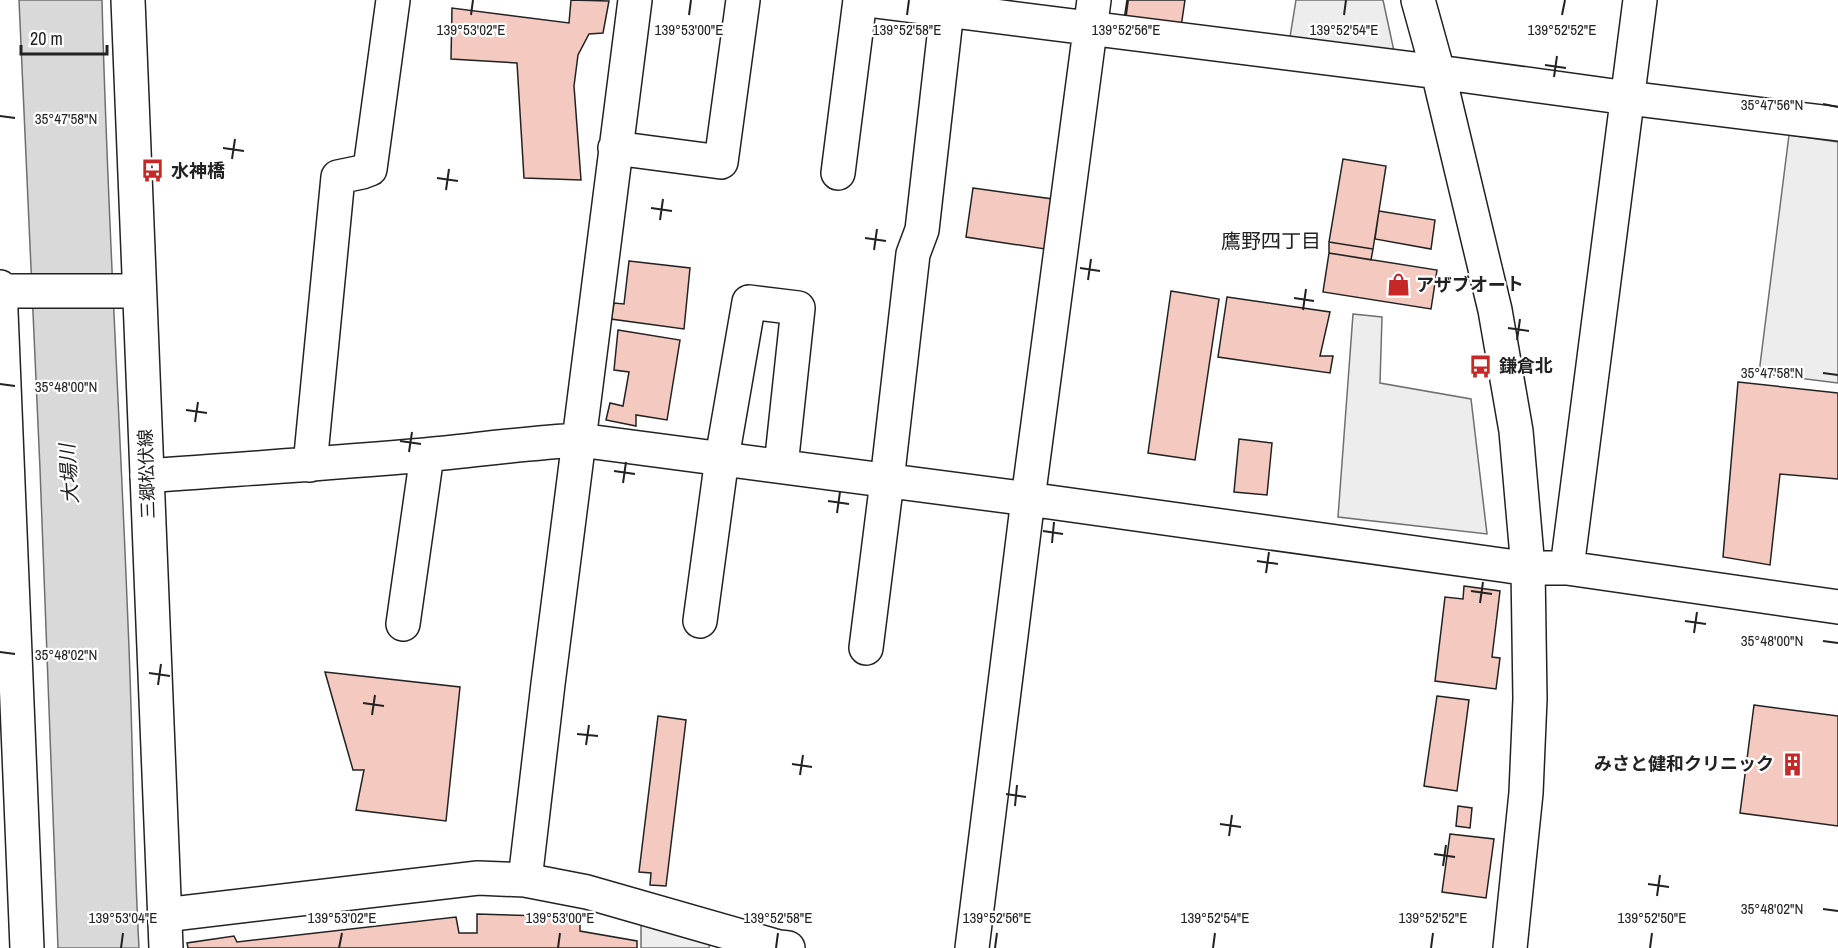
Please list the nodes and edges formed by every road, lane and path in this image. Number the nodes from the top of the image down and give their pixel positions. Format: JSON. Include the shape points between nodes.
{"nodes":[{"id":1,"x":128,"y":0,"type":"edge"},
{"id":2,"x":393,"y":0,"type":"edge"},
{"id":3,"x":635,"y":0,"type":"edge"},
{"id":4,"x":743,"y":0,"type":"edge"},
{"id":5,"x":860,"y":0,"type":"edge"},
{"id":6,"x":867,"y":0,"type":"edge"},
{"id":7,"x":1418,"y":0,"type":"edge"},
{"id":8,"x":1640,"y":0,"type":"edge"},
{"id":9,"x":947,"y":10,"type":"junction"},
{"id":10,"x":1092,"y":14,"type":"edge"},
{"id":11,"x":1438,"y":72,"type":"junction"},
{"id":12,"x":1628,"y":98,"type":"junction"},
{"id":13,"x":1838,"y":124,"type":"edge"},
{"id":14,"x":615,"y":148,"type":"junction"},
{"id":15,"x":838,"y":172,"type":"dead end"},
{"id":16,"x":5,"y":290,"type":"edge"},
{"id":17,"x":127,"y":291,"type":"junction"},
{"id":18,"x":3,"y":428,"type":"edge"},
{"id":19,"x":579,"y":440,"type":"junction"},
{"id":20,"x":427,"y":454,"type":"junction"},
{"id":21,"x":722,"y":458,"type":"junction"},
{"id":22,"x":310,"y":465,"type":"junction"},
{"id":23,"x":781,"y":466,"type":"junction"},
{"id":24,"x":147,"y":476,"type":"junction"},
{"id":25,"x":887,"y":481,"type":"junction"},
{"id":26,"x":1028,"y":499,"type":"junction"},
{"id":27,"x":1528,"y":568,"type":"junction"},
{"id":28,"x":1567,"y":568,"type":"junction"},
{"id":29,"x":1838,"y":607,"type":"edge"},
{"id":30,"x":700,"y":621,"type":"dead end"},
{"id":31,"x":403,"y":624,"type":"dead end"},
{"id":32,"x":866,"y":648,"type":"dead end"},
{"id":33,"x":525,"y":880,"type":"junction"},
{"id":34,"x":12,"y":905,"type":"edge"},
{"id":35,"x":164,"y":915,"type":"junction"},
{"id":36,"x":27,"y":948,"type":"edge"},
{"id":37,"x":166,"y":948,"type":"edge"},
{"id":38,"x":788,"y":948,"type":"edge"},
{"id":39,"x":972,"y":948,"type":"edge"},
{"id":40,"x":1510,"y":948,"type":"edge"}],
"edges":[{"from":1,"to":17,"type":"street","name":"三郷松伏線","via":[[136,178]]},
{"from":2,"to":22,"type":"street","via":[[370,169],[350,175]]},
{"from":3,"to":14,"type":"street"},
{"from":4,"to":14,"type":"street","via":[[721,162]]},
{"from":5,"to":15,"type":"street"},
{"from":6,"to":9,"type":"street"},
{"from":7,"to":11,"type":"street"},
{"from":8,"to":12,"type":"street"},
{"from":9,"to":10,"type":"street"},
{"from":9,"to":25,"type":"street","via":[[922,230],[913,254]]},
{"from":10,"to":11,"type":"street"},
{"from":10,"to":26,"type":"street"},
{"from":11,"to":12,"type":"street"},
{"from":11,"to":27,"type":"street","via":[[1495,310],[1516,431]]},
{"from":12,"to":13,"type":"street"},
{"from":12,"to":28,"type":"street"},
{"from":14,"to":19,"type":"street"},
{"from":16,"to":17,"type":"street"},
{"from":16,"to":18,"type":"street"},
{"from":17,"to":24,"type":"street","name":"三郷松伏線"},
{"from":18,"to":34,"type":"street"},
{"from":19,"to":20,"type":"street"},
{"from":19,"to":21,"type":"street"},
{"from":19,"to":33,"type":"street"},
{"from":20,"to":22,"type":"street"},
{"from":20,"to":31,"type":"street"},
{"from":21,"to":23,"type":"street"},
{"from":21,"to":23,"type":"street","via":[[749,302],[798,308]]},
{"from":21,"to":30,"type":"street"},
{"from":22,"to":24,"type":"street"},
{"from":23,"to":25,"type":"street"},
{"from":24,"to":35,"type":"street","name":"三郷松伏線"},
{"from":25,"to":26,"type":"street"},
{"from":25,"to":32,"type":"street"},
{"from":26,"to":27,"type":"street"},
{"from":26,"to":39,"type":"street"},
{"from":27,"to":28,"type":"street"},
{"from":27,"to":40,"type":"street","via":[[1530,699],[1526,793]]},
{"from":28,"to":29,"type":"street"},
{"from":33,"to":35,"type":"street","via":[[478,878]]},
{"from":33,"to":38,"type":"street","via":[[587,892]]},
{"from":34,"to":36,"type":"street"},
{"from":35,"to":37,"type":"street","name":"三郷松伏線"}]}
